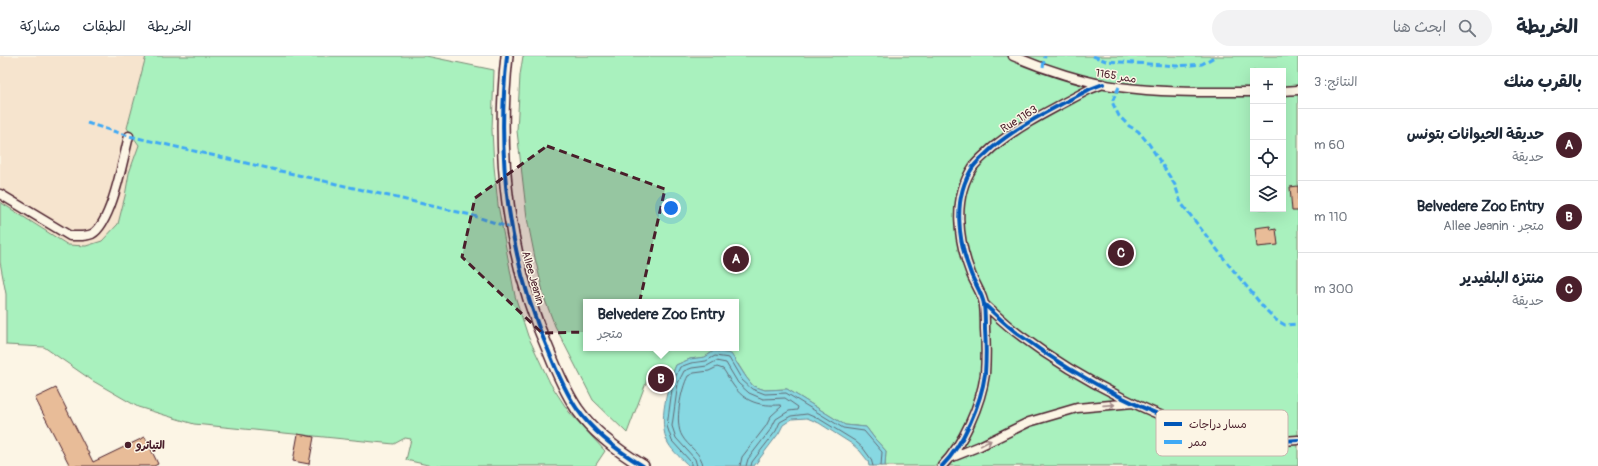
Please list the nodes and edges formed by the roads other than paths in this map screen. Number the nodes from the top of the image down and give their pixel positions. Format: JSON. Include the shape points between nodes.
{"nodes":[{"id":1,"x":507,"y":56,"type":"edge"},
{"id":2,"x":1013,"y":56,"type":"edge"},
{"id":3,"x":1103,"y":84,"type":"junction"},
{"id":4,"x":1298,"y":90,"type":"edge"},
{"id":5,"x":1250,"y":92,"type":"edge"},
{"id":6,"x":1286,"y":92,"type":"edge"},
{"id":7,"x":129,"y":136,"type":"dead end"},
{"id":8,"x":0,"y":194,"type":"edge"},
{"id":9,"x":984,"y":304,"type":"junction"},
{"id":10,"x":1135,"y":403,"type":"junction"},
{"id":11,"x":1156,"y":412,"type":"edge"},
{"id":12,"x":1288,"y":440,"type":"edge"},
{"id":13,"x":1298,"y":440,"type":"edge"},
{"id":14,"x":950,"y":458,"type":"junction"},
{"id":15,"x":643,"y":466,"type":"edge"},
{"id":16,"x":942,"y":466,"type":"edge"}],
"edges":[{"from":1,"to":15,"type":"street","name":"Allee Jeanin","via":[[503,131],[508,205],[517,257],[539,329],[564,387],[578,410],[611,444]]},
{"from":2,"to":3,"type":"street","name":"ممر 1165"},
{"from":3,"to":5,"type":"street","name":"ممر 1165","via":[[1165,91]]},
{"from":3,"to":9,"type":"street","name":"Rue 1163","via":[[1020,128],[984,155],[973,166],[964,182],[959,210],[961,240],[967,264]]},
{"from":4,"to":6,"type":"street"},
{"from":7,"to":8,"type":"street","via":[[106,218],[92,234],[70,236]]},
{"from":9,"to":10,"type":"street","via":[[1020,336],[1048,355]]},
{"from":9,"to":14,"type":"street","via":[[986,358],[980,395],[972,417]]},
{"from":10,"to":11,"type":"street"},
{"from":14,"to":10,"type":"street","one_way":true,"via":[[1029,422],[1077,408]]},
{"from":12,"to":13,"type":"street"},
{"from":14,"to":16,"type":"street"}]}
